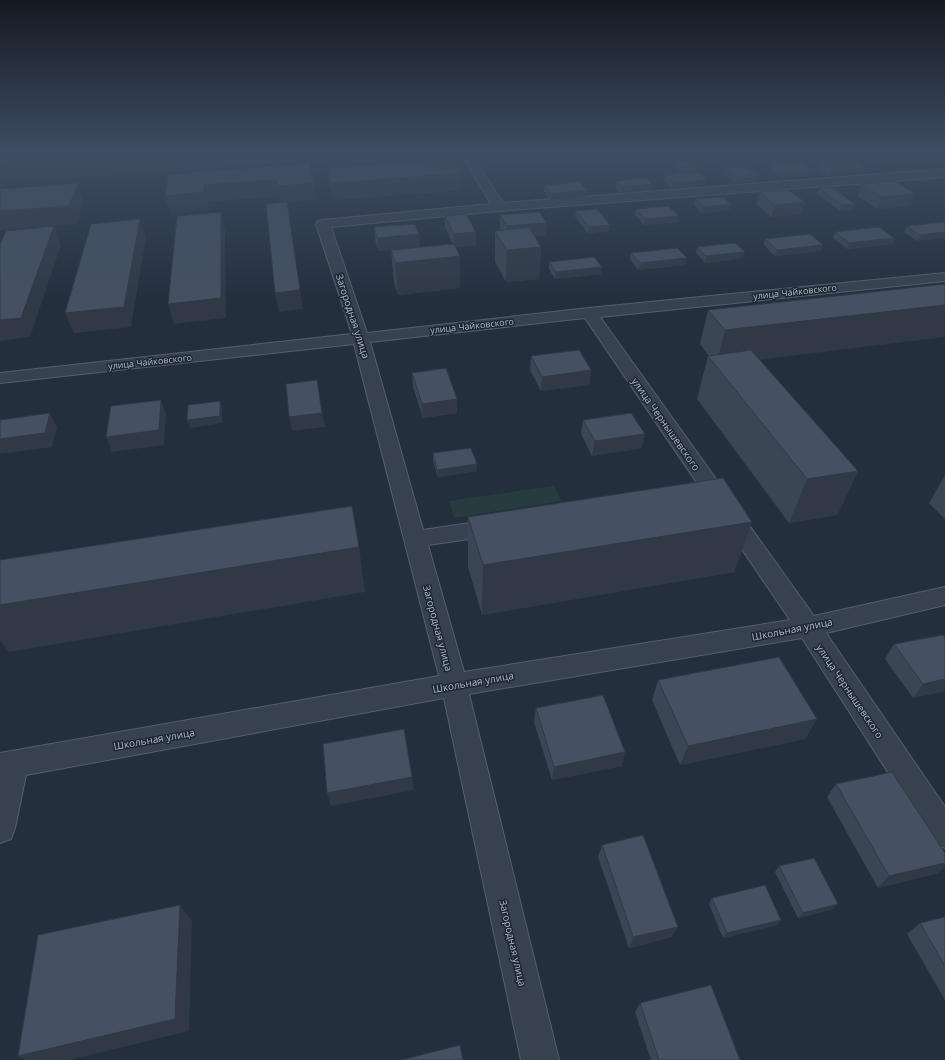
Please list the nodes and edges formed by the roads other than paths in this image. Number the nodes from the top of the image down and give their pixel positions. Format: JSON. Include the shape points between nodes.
{"nodes":[{"id":1,"x":496,"y":201,"type":"edge"},
{"id":2,"x":572,"y":201,"type":"edge"},
{"id":3,"x":499,"y":207,"type":"junction"},
{"id":4,"x":945,"y":277,"type":"edge"},
{"id":5,"x":589,"y":313,"type":"junction"},
{"id":6,"x":361,"y":338,"type":"junction"},
{"id":7,"x":0,"y":378,"type":"edge"},
{"id":8,"x":714,"y":493,"type":"junction"},
{"id":9,"x":691,"y":497,"type":"edge"},
{"id":10,"x":517,"y":524,"type":"edge"},
{"id":11,"x":415,"y":539,"type":"junction"},
{"id":12,"x":945,"y":596,"type":"edge"},
{"id":13,"x":808,"y":627,"type":"junction"},
{"id":14,"x":454,"y":685,"type":"junction"},
{"id":15,"x":7,"y":765,"type":"edge"},
{"id":16,"x":0,"y":828,"type":"edge"},
{"id":17,"x":945,"y":833,"type":"edge"},
{"id":18,"x":540,"y":1060,"type":"edge"}],
"edges":[{"from":1,"to":3,"type":"street"},
{"from":2,"to":3,"type":"street"},
{"from":3,"to":6,"type":"street","name":"Загородная улица","via":[[323,224]]},
{"from":4,"to":5,"type":"street","name":"улица Чайковского"},
{"from":5,"to":6,"type":"street","name":"улица Чайковского"},
{"from":5,"to":8,"type":"street","name":"улица Чернышевского"},
{"from":6,"to":7,"type":"street","name":"улица Чайковского"},
{"from":6,"to":11,"type":"street","name":"Загородная улица"},
{"from":8,"to":9,"type":"street"},
{"from":8,"to":13,"type":"street","name":"улица Чернышевского"},
{"from":10,"to":11,"type":"street"},
{"from":11,"to":14,"type":"street","name":"Загородная улица"},
{"from":12,"to":13,"type":"street","name":"Школьная улица"},
{"from":13,"to":14,"type":"street","name":"Школьная улица"},
{"from":13,"to":17,"type":"street","name":"улица Чернышевского"},
{"from":14,"to":15,"type":"street","name":"Школьная улица"},
{"from":14,"to":18,"type":"street","name":"Загородная улица"},
{"from":15,"to":16,"type":"street"}]}
